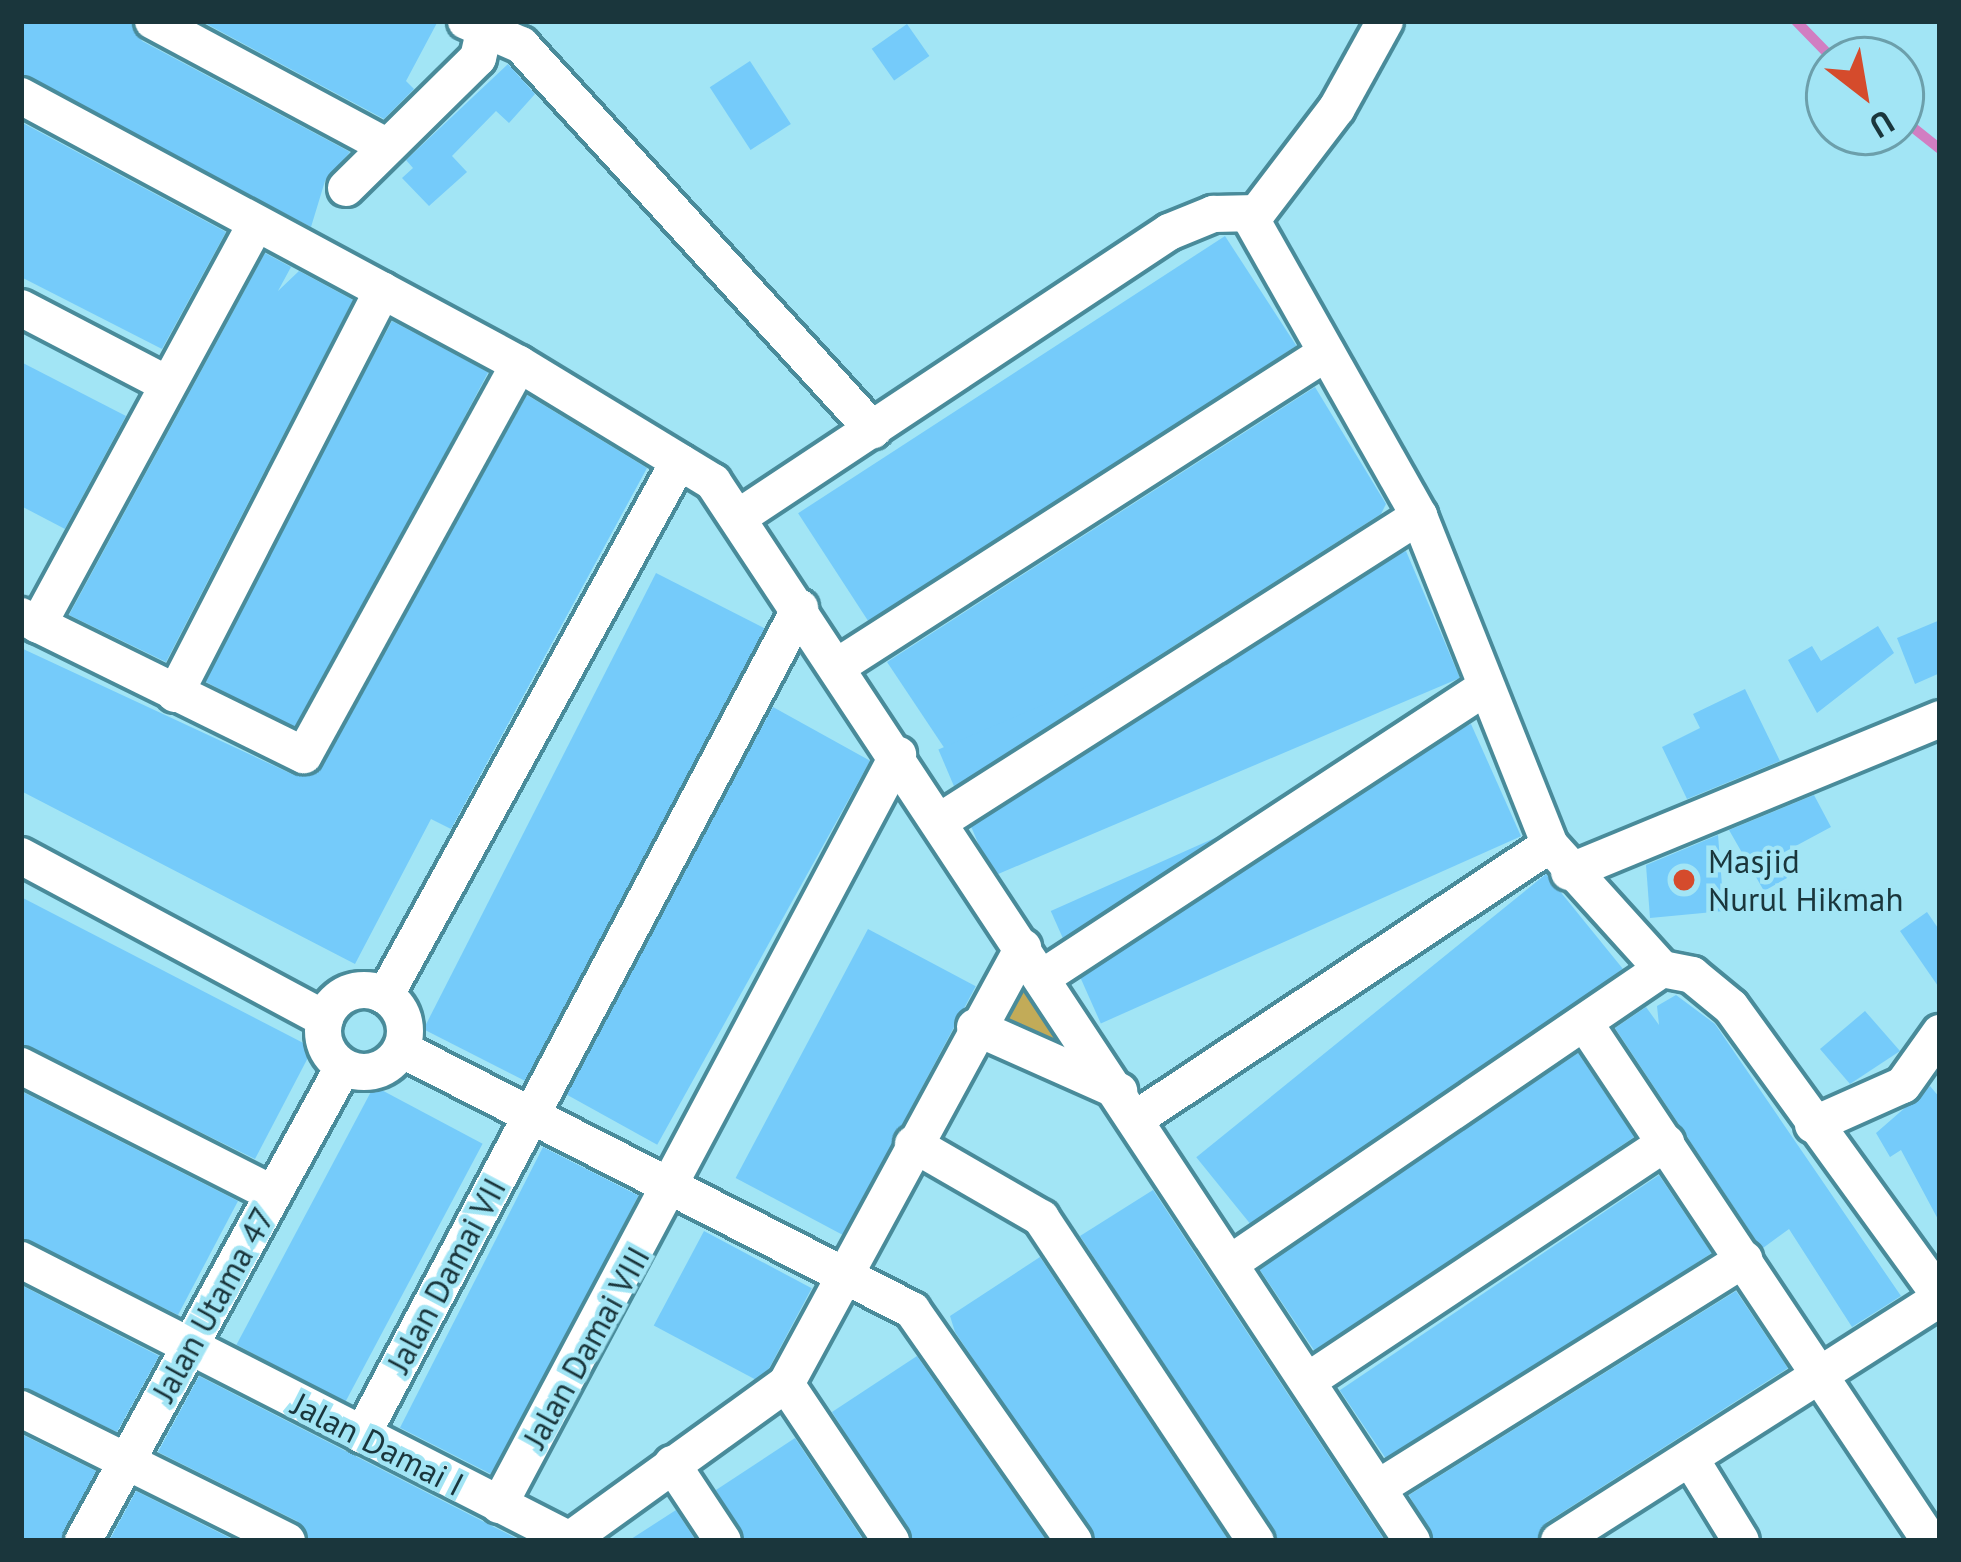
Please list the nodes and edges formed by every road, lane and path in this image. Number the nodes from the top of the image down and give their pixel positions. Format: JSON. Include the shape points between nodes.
{"nodes":[{"id":1,"x":153,"y":21,"type":"edge"},
{"id":2,"x":1385,"y":21,"type":"edge"},
{"id":3,"x":475,"y":27,"type":"edge"},
{"id":4,"x":21,"y":96,"type":"edge"},
{"id":5,"x":386,"y":146,"type":"junction"},
{"id":6,"x":346,"y":188,"type":"dead end"},
{"id":7,"x":1250,"y":217,"type":"junction"},
{"id":8,"x":256,"y":223,"type":"junction"},
{"id":9,"x":382,"y":290,"type":"junction"},
{"id":10,"x":21,"y":308,"type":"edge"},
{"id":11,"x":1326,"y":353,"type":"junction"},
{"id":12,"x":519,"y":364,"type":"junction"},
{"id":13,"x":167,"y":385,"type":"junction"},
{"id":14,"x":873,"y":430,"type":"junction"},
{"id":15,"x":679,"y":461,"type":"junction"},
{"id":16,"x":1419,"y":516,"type":"junction"},
{"id":17,"x":739,"y":517,"type":"junction"},
{"id":18,"x":800,"y":608,"type":"junction"},
{"id":19,"x":30,"y":620,"type":"edge"},
{"id":20,"x":838,"y":666,"type":"junction"},
{"id":21,"x":1483,"y":689,"type":"junction"},
{"id":22,"x":175,"y":694,"type":"junction"},
{"id":23,"x":1940,"y":718,"type":"edge"},
{"id":24,"x":898,"y":755,"type":"junction"},
{"id":25,"x":942,"y":820,"type":"junction"},
{"id":26,"x":21,"y":856,"type":"edge"},
{"id":27,"x":1559,"y":858,"type":"junction"},
{"id":28,"x":1023,"y":946,"type":"junction"},
{"id":29,"x":1661,"y":969,"type":"junction"},
{"id":30,"x":1043,"y":977,"type":"junction"},
{"id":31,"x":385,"y":995,"type":"junction"},
{"id":32,"x":325,"y":1019,"type":"junction"},
{"id":33,"x":975,"y":1027,"type":"junction"},
{"id":34,"x":1588,"y":1028,"type":"junction"},
{"id":35,"x":1940,"y":1033,"type":"edge"},
{"id":36,"x":401,"y":1048,"type":"junction"},
{"id":37,"x":21,"y":1066,"type":"edge"},
{"id":38,"x":343,"y":1067,"type":"junction"},
{"id":39,"x":1128,"y":1104,"type":"junction"},
{"id":40,"x":531,"y":1115,"type":"junction"},
{"id":41,"x":1813,"y":1125,"type":"junction"},
{"id":42,"x":1666,"y":1143,"type":"junction"},
{"id":43,"x":913,"y":1144,"type":"junction"},
{"id":44,"x":672,"y":1189,"type":"junction"},
{"id":45,"x":273,"y":1194,"type":"junction"},
{"id":46,"x":1744,"y":1259,"type":"junction"},
{"id":47,"x":21,"y":1260,"type":"edge"},
{"id":48,"x":1232,"y":1262,"type":"junction"},
{"id":49,"x":844,"y":1275,"type":"junction"},
{"id":50,"x":1935,"y":1277,"type":"edge"},
{"id":51,"x":188,"y":1349,"type":"junction"},
{"id":52,"x":1822,"y":1373,"type":"junction"},
{"id":53,"x":1309,"y":1380,"type":"junction"},
{"id":54,"x":786,"y":1384,"type":"junction"},
{"id":55,"x":21,"y":1409,"type":"edge"},
{"id":56,"x":362,"y":1436,"type":"junction"},
{"id":57,"x":1690,"y":1458,"type":"junction"},
{"id":58,"x":126,"y":1462,"type":"junction"},
{"id":59,"x":672,"y":1464,"type":"junction"},
{"id":60,"x":1378,"y":1488,"type":"junction"},
{"id":61,"x":500,"y":1505,"type":"junction"},
{"id":62,"x":1581,"y":1536,"type":"edge"},
{"id":63,"x":568,"y":1540,"type":"edge"},
{"id":64,"x":83,"y":1541,"type":"edge"},
{"id":65,"x":287,"y":1541,"type":"edge"},
{"id":66,"x":723,"y":1541,"type":"edge"},
{"id":67,"x":891,"y":1541,"type":"edge"},
{"id":68,"x":1073,"y":1541,"type":"edge"},
{"id":69,"x":1256,"y":1541,"type":"edge"},
{"id":70,"x":1412,"y":1541,"type":"edge"},
{"id":71,"x":1741,"y":1541,"type":"edge"},
{"id":72,"x":1930,"y":1541,"type":"edge"}],
"edges":[{"from":1,"to":5,"type":"street"},
{"from":2,"to":7,"type":"street","via":[[1306,154]]},
{"from":3,"to":5,"type":"street","via":[[478,58]]},
{"from":3,"to":14,"type":"street","via":[[514,38],[533,57],[644,190]]},
{"from":4,"to":8,"type":"street"},
{"from":5,"to":6,"type":"street"},
{"from":7,"to":11,"type":"street"},
{"from":7,"to":14,"type":"street","via":[[1214,214],[1169,232]]},
{"from":8,"to":9,"type":"street"},
{"from":8,"to":13,"type":"street"},
{"from":9,"to":12,"type":"street"},
{"from":9,"to":22,"type":"street"},
{"from":10,"to":13,"type":"street"},
{"from":11,"to":16,"type":"street"},
{"from":11,"to":20,"type":"street"},
{"from":12,"to":15,"type":"street"},
{"from":12,"to":22,"type":"street","via":[[311,751],[293,756]]},
{"from":13,"to":19,"type":"street"},
{"from":14,"to":17,"type":"street"},
{"from":15,"to":17,"type":"street","via":[[712,482]]},
{"from":15,"to":31,"type":"street"},
{"from":16,"to":21,"type":"street"},
{"from":16,"to":25,"type":"street"},
{"from":17,"to":18,"type":"street"},
{"from":18,"to":20,"type":"street"},
{"from":18,"to":40,"type":"street","name":"Jalan Damai VII"},
{"from":19,"to":22,"type":"street"},
{"from":20,"to":24,"type":"street"},
{"from":21,"to":27,"type":"street"},
{"from":21,"to":30,"type":"street"},
{"from":23,"to":27,"type":"street"},
{"from":24,"to":25,"type":"street"},
{"from":24,"to":44,"type":"street","name":"Jalan Damai VIII"},
{"from":25,"to":28,"type":"street"},
{"from":26,"to":32,"type":"street"},
{"from":27,"to":29,"type":"street"},
{"from":27,"to":39,"type":"street"},
{"from":28,"to":30,"type":"street"},
{"from":28,"to":33,"type":"street"},
{"from":29,"to":34,"type":"street"},
{"from":29,"to":41,"type":"street","via":[[1717,992]]},
{"from":30,"to":39,"type":"street"},
{"from":31,"to":32,"type":"street","via":[[350,993]]},
{"from":31,"to":36,"type":"street","via":[[405,1024]]},
{"from":32,"to":38,"type":"street","via":[[325,1046]]},
{"from":33,"to":39,"type":"street"},
{"from":33,"to":43,"type":"street"},
{"from":34,"to":42,"type":"street"},
{"from":34,"to":48,"type":"street"},
{"from":35,"to":41,"type":"street","via":[[1904,1085]]},
{"from":36,"to":38,"type":"street","via":[[383,1068]]},
{"from":36,"to":40,"type":"street"},
{"from":37,"to":45,"type":"street"},
{"from":38,"to":45,"type":"street","name":"Jalan Utama 47"},
{"from":39,"to":48,"type":"street"},
{"from":40,"to":44,"type":"street"},
{"from":40,"to":56,"type":"street","name":"Jalan Damai VII"},
{"from":41,"to":50,"type":"street"},
{"from":42,"to":46,"type":"street"},
{"from":42,"to":53,"type":"street"},
{"from":43,"to":49,"type":"street"},
{"from":43,"to":69,"type":"street","via":[[1041,1218]]},
{"from":44,"to":49,"type":"street"},
{"from":44,"to":61,"type":"street","name":"Jalan Damai VIII"},
{"from":45,"to":51,"type":"street","name":"Jalan Utama 47"},
{"from":46,"to":52,"type":"street"},
{"from":46,"to":60,"type":"street"},
{"from":47,"to":51,"type":"street","name":"Jalan Damai I"},
{"from":48,"to":53,"type":"street"},
{"from":49,"to":54,"type":"street"},
{"from":49,"to":68,"type":"street","via":[[912,1310],[933,1334]]},
{"from":50,"to":52,"type":"street"},
{"from":51,"to":56,"type":"street","name":"Jalan Damai I"},
{"from":51,"to":58,"type":"street","name":"Jalan Utama 47"},
{"from":52,"to":57,"type":"street"},
{"from":52,"to":72,"type":"street"},
{"from":53,"to":60,"type":"street"},
{"from":54,"to":59,"type":"street"},
{"from":54,"to":67,"type":"street"},
{"from":55,"to":58,"type":"street"},
{"from":56,"to":61,"type":"street","name":"Jalan Damai I"},
{"from":57,"to":62,"type":"street"},
{"from":57,"to":71,"type":"street"},
{"from":58,"to":64,"type":"street","name":"Jalan Utama 47"},
{"from":58,"to":65,"type":"street"},
{"from":59,"to":63,"type":"street"},
{"from":59,"to":66,"type":"street"},
{"from":60,"to":70,"type":"street"},
{"from":61,"to":63,"type":"street","name":"Jalan Damai I"}]}
